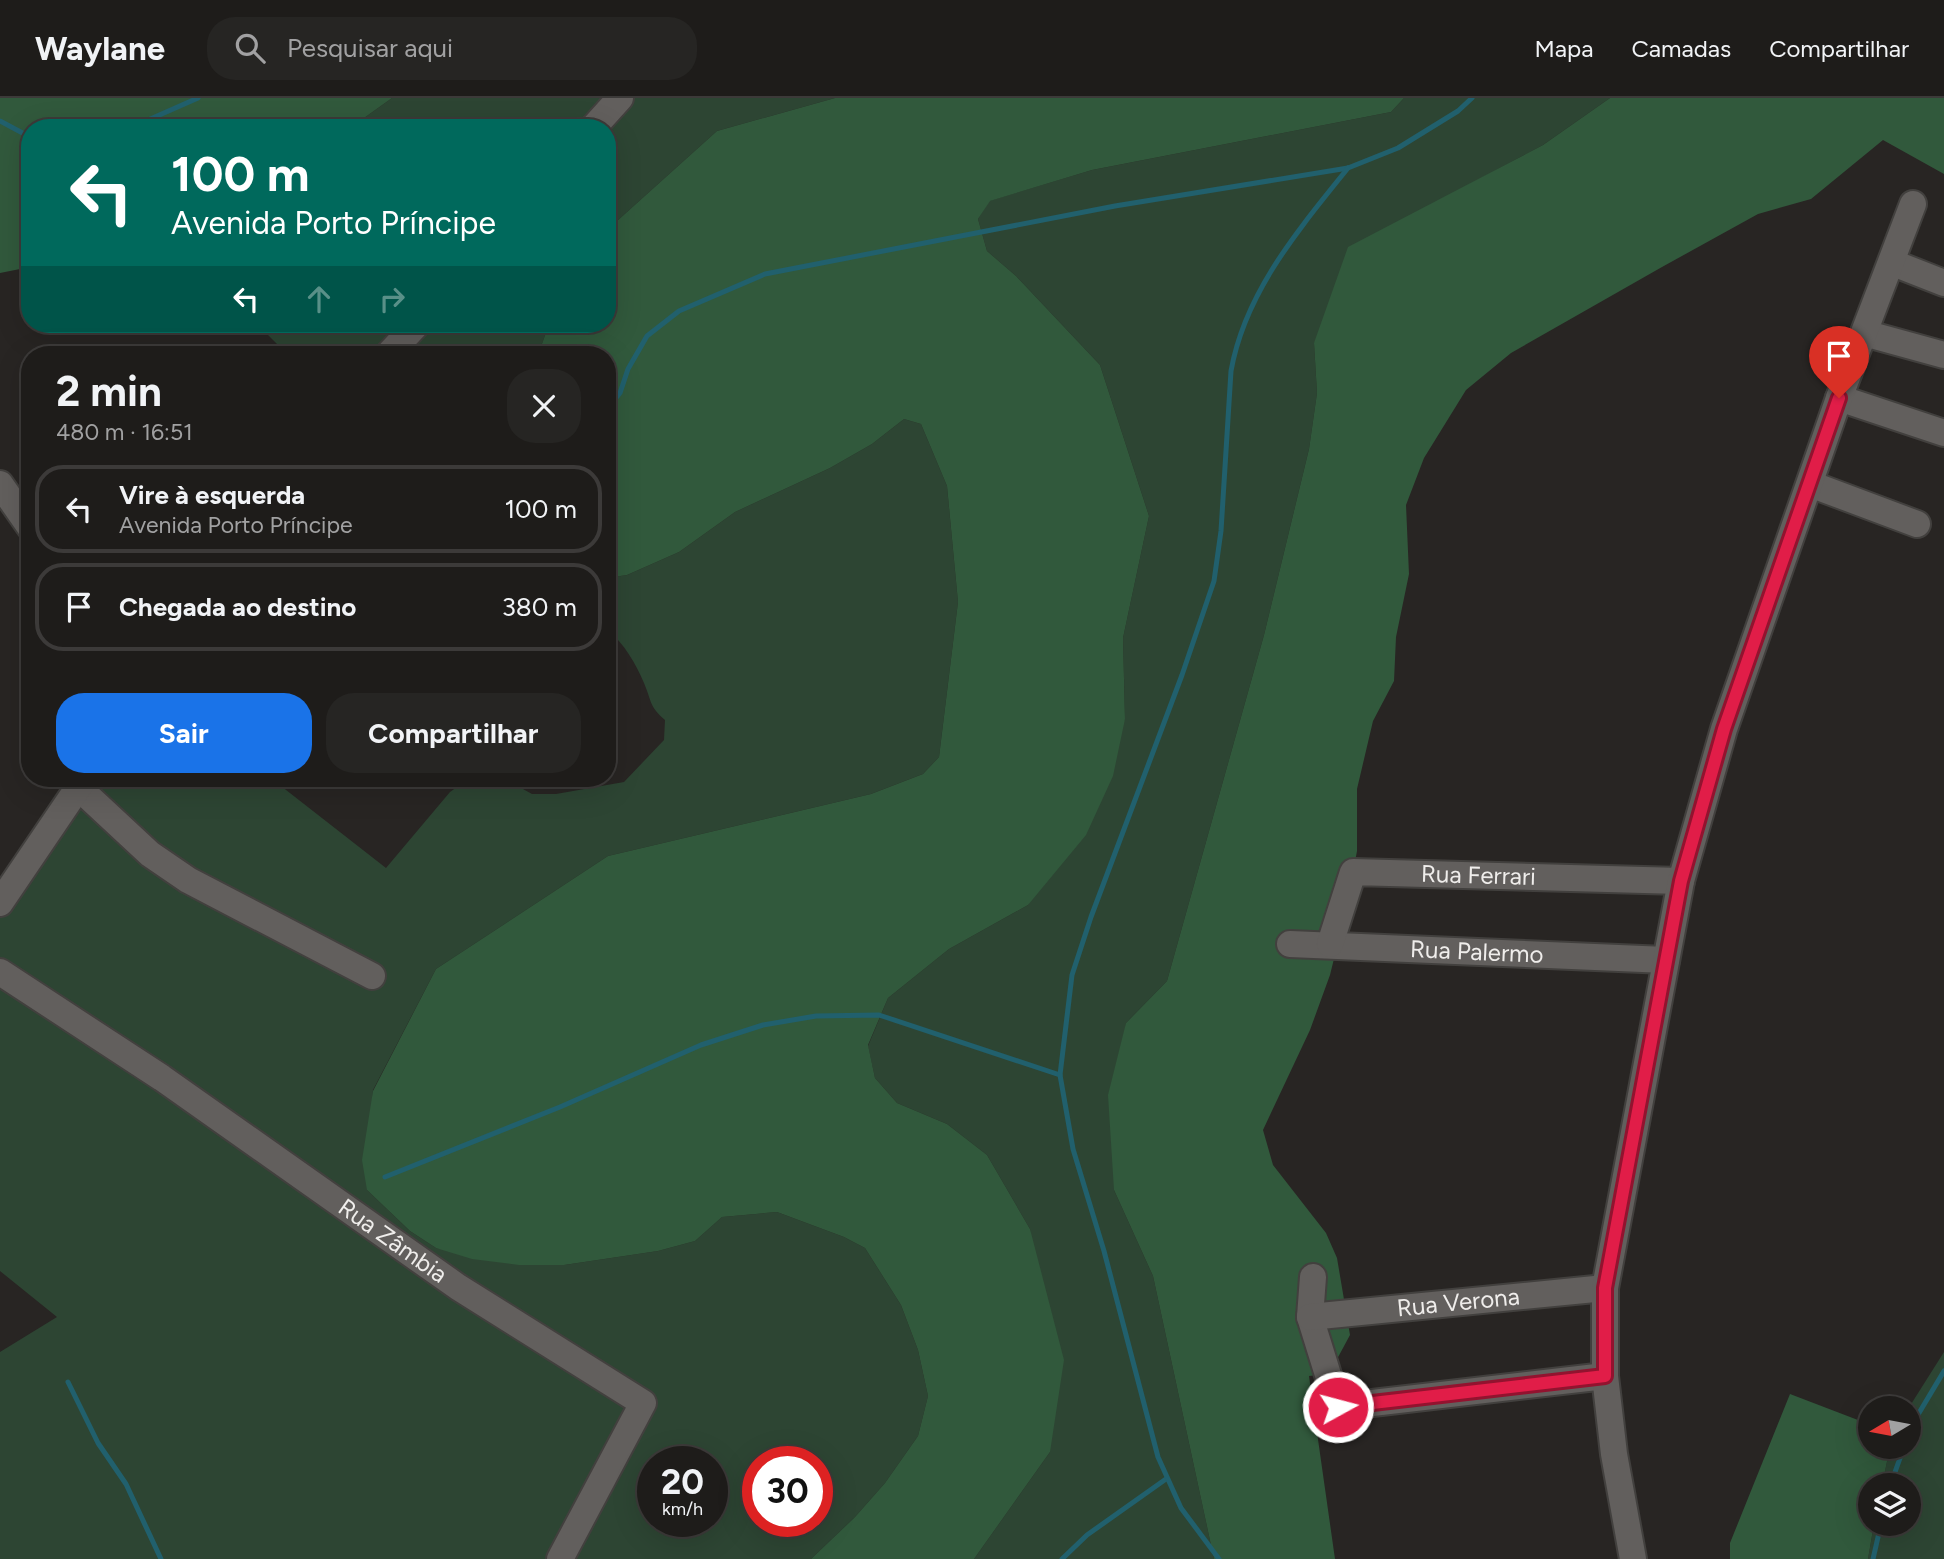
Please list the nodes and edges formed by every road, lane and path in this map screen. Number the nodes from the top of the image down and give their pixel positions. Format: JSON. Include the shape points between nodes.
{"nodes":[{"id":1,"x":620,"y":98,"type":"edge"},
{"id":2,"x":601,"y":119,"type":"edge"},
{"id":3,"x":1913,"y":204,"type":"dead end"},
{"id":4,"x":1893,"y":263,"type":"junction"},
{"id":5,"x":1944,"y":283,"type":"edge"},
{"id":6,"x":409,"y":333,"type":"edge"},
{"id":7,"x":1864,"y":333,"type":"junction"},
{"id":8,"x":396,"y":346,"type":"edge"},
{"id":9,"x":1944,"y":355,"type":"edge"},
{"id":10,"x":1839,"y":398,"type":"junction"},
{"id":11,"x":1944,"y":433,"type":"edge"},
{"id":12,"x":0,"y":484,"type":"edge"},
{"id":13,"x":1810,"y":484,"type":"junction"},
{"id":14,"x":21,"y":514,"type":"edge"},
{"id":15,"x":1917,"y":524,"type":"dead end"},
{"id":16,"x":78,"y":787,"type":"edge"},
{"id":17,"x":85,"y":787,"type":"edge"},
{"id":18,"x":1681,"y":881,"type":"junction"},
{"id":19,"x":0,"y":902,"type":"edge"},
{"id":20,"x":1290,"y":944,"type":"dead end"},
{"id":21,"x":1330,"y":944,"type":"junction"},
{"id":22,"x":1666,"y":960,"type":"junction"},
{"id":23,"x":0,"y":972,"type":"edge"},
{"id":24,"x":372,"y":976,"type":"dead end"},
{"id":25,"x":1313,"y":1277,"type":"dead end"},
{"id":26,"x":1605,"y":1288,"type":"junction"},
{"id":27,"x":1310,"y":1317,"type":"junction"},
{"id":28,"x":1605,"y":1376,"type":"junction"},
{"id":29,"x":560,"y":1559,"type":"edge"},
{"id":30,"x":1633,"y":1559,"type":"edge"}],
"edges":[{"from":1,"to":2,"type":"street"},
{"from":3,"to":4,"type":"street"},
{"from":4,"to":5,"type":"street"},
{"from":4,"to":7,"type":"street"},
{"from":6,"to":8,"type":"street"},
{"from":7,"to":9,"type":"street"},
{"from":7,"to":10,"type":"street"},
{"from":10,"to":11,"type":"street"},
{"from":10,"to":13,"type":"street"},
{"from":12,"to":14,"type":"street"},
{"from":13,"to":15,"type":"street"},
{"from":13,"to":18,"type":"street","via":[[1724,729]]},
{"from":16,"to":19,"type":"street"},
{"from":17,"to":24,"type":"street","via":[[150,854],[188,880]]},
{"from":18,"to":21,"type":"street","name":"Rua Ferrari","via":[[1353,872]]},
{"from":18,"to":22,"type":"street"},
{"from":20,"to":21,"type":"street","name":"Rua Palermo"},
{"from":21,"to":22,"type":"street","name":"Rua Palermo"},
{"from":22,"to":26,"type":"street"},
{"from":23,"to":29,"type":"street","name":"Rua Zâmbia","via":[[162,1078],[458,1287],[643,1403]]},
{"from":25,"to":27,"type":"street"},
{"from":26,"to":27,"type":"street","name":"Rua Verona"},
{"from":26,"to":28,"type":"street"},
{"from":27,"to":28,"type":"street","via":[[1338,1407]]},
{"from":28,"to":30,"type":"street"}]}
